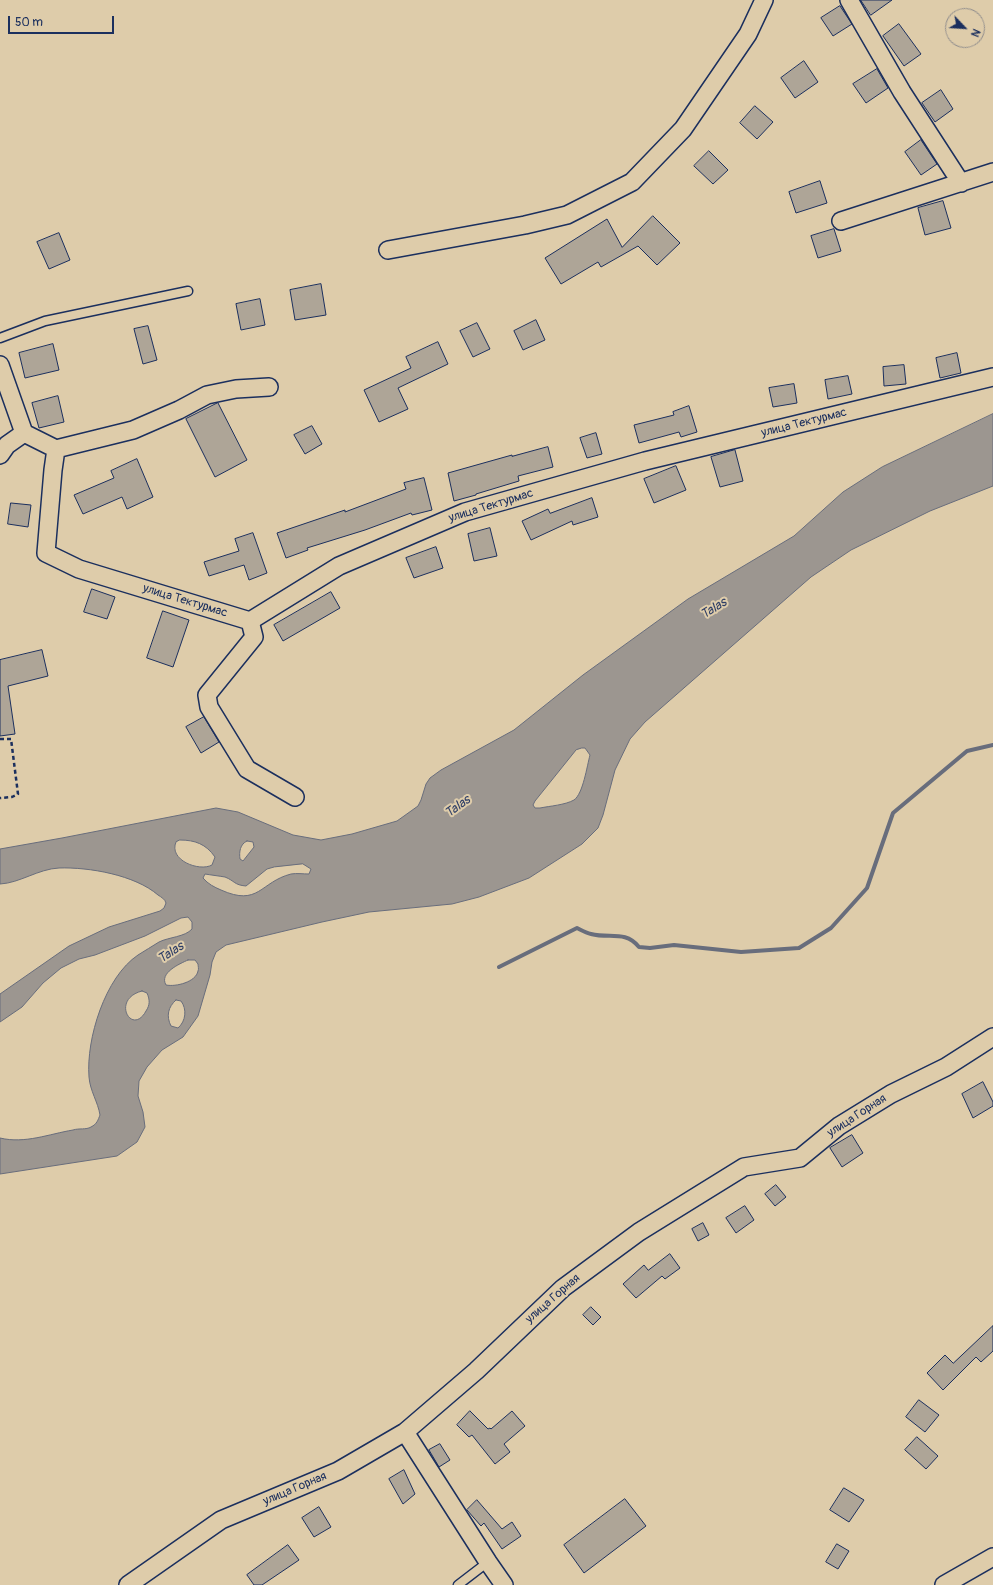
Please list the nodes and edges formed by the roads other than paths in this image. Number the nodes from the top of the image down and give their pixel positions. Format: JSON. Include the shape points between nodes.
{"nodes":[{"id":1,"x":764,"y":0,"type":"edge"},
{"id":2,"x":849,"y":0,"type":"edge"},
{"id":3,"x":993,"y":172,"type":"edge"},
{"id":4,"x":961,"y":183,"type":"junction"},
{"id":5,"x":841,"y":221,"type":"dead end"},
{"id":6,"x":388,"y":250,"type":"dead end"},
{"id":7,"x":188,"y":291,"type":"dead end"},
{"id":8,"x":0,"y":338,"type":"edge"},
{"id":9,"x":0,"y":364,"type":"edge"},
{"id":10,"x":993,"y":377,"type":"edge"},
{"id":11,"x":269,"y":387,"type":"dead end"},
{"id":12,"x":24,"y":433,"type":"junction"},
{"id":13,"x":56,"y":449,"type":"junction"},
{"id":14,"x":0,"y":455,"type":"edge"},
{"id":15,"x":250,"y":621,"type":"junction"},
{"id":16,"x":295,"y":797,"type":"dead end"},
{"id":17,"x":993,"y":1037,"type":"edge"},
{"id":18,"x":405,"y":1432,"type":"junction"},
{"id":19,"x":993,"y":1557,"type":"edge"},
{"id":20,"x":488,"y":1562,"type":"junction"},
{"id":21,"x":128,"y":1585,"type":"edge"},
{"id":22,"x":458,"y":1585,"type":"edge"},
{"id":23,"x":504,"y":1585,"type":"edge"},
{"id":24,"x":944,"y":1585,"type":"edge"}],
"edges":[{"from":1,"to":6,"type":"street","via":[[748,34],[683,129],[632,182],[567,215],[525,226]]},
{"from":2,"to":4,"type":"street","via":[[902,92]]},
{"from":3,"to":4,"type":"street"},
{"from":4,"to":5,"type":"street"},
{"from":7,"to":8,"type":"lane","via":[[45,321]]},
{"from":9,"to":12,"type":"street"},
{"from":10,"to":15,"type":"street","name":"улица Тектурмас","via":[[645,461],[465,512],[339,566]]},
{"from":11,"to":13,"type":"street","via":[[236,389],[207,395],[133,430]]},
{"from":12,"to":13,"type":"street"},
{"from":12,"to":14,"type":"street","via":[[7,445]]},
{"from":13,"to":15,"type":"street","name":"улица Тектурмас","via":[[46,553],[79,569]]},
{"from":15,"to":16,"type":"street","via":[[254,637],[207,695],[209,708],[247,769]]},
{"from":17,"to":18,"type":"street","name":"улица Горная","via":[[946,1067],[891,1094],[839,1126],[800,1158],[744,1167],[639,1232],[563,1288],[464,1381]]},
{"from":18,"to":20,"type":"street"},
{"from":18,"to":21,"type":"street","name":"улица Горная","via":[[338,1471],[221,1520]]},
{"from":19,"to":24,"type":"street"},
{"from":20,"to":22,"type":"lane"},
{"from":20,"to":23,"type":"street"}]}
